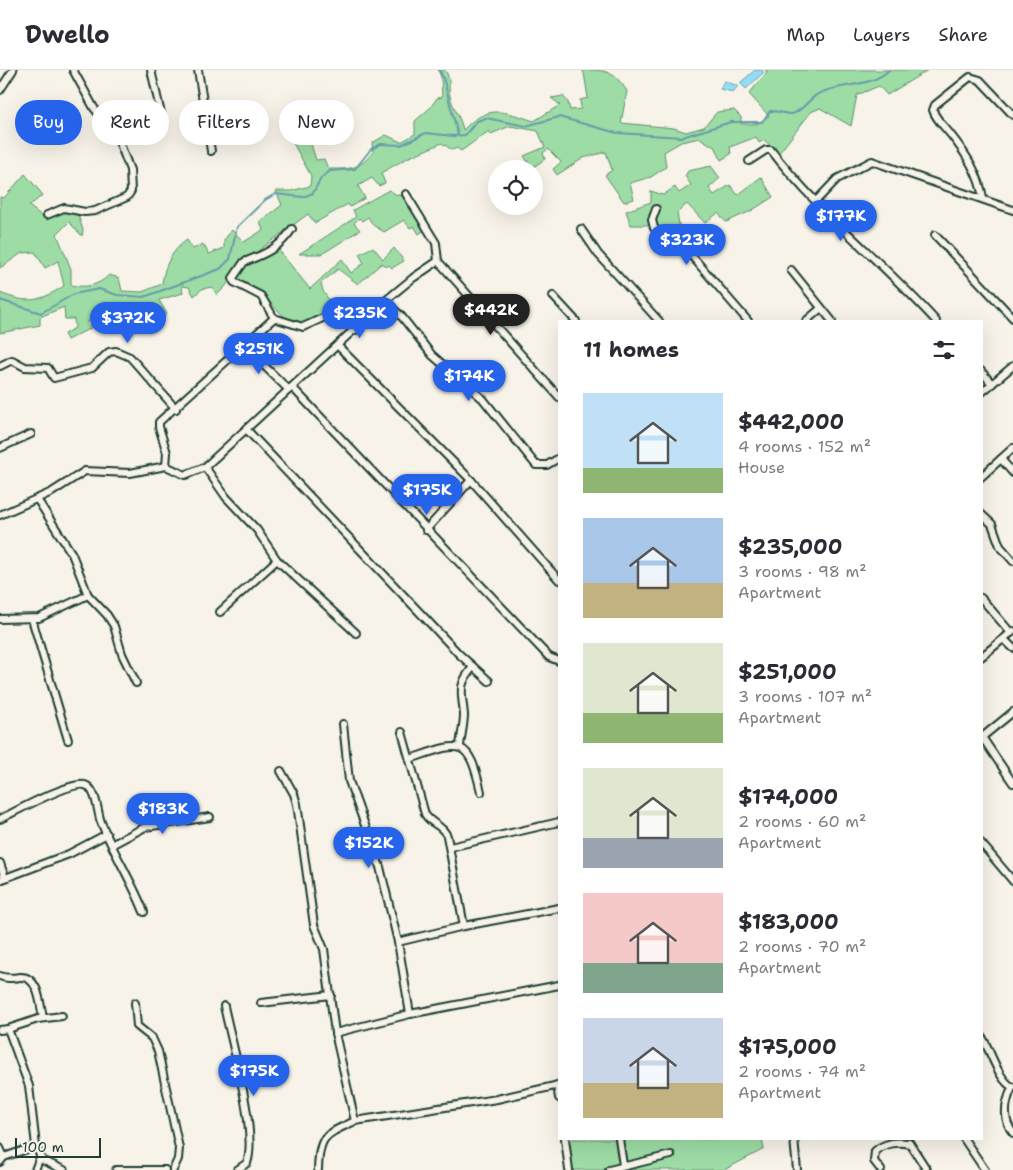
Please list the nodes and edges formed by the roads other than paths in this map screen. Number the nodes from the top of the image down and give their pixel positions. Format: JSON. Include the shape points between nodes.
{"nodes":[{"id":1,"x":13,"y":70,"type":"edge"},
{"id":2,"x":73,"y":70,"type":"edge"},
{"id":3,"x":151,"y":70,"type":"edge"},
{"id":4,"x":198,"y":70,"type":"edge"},
{"id":5,"x":0,"y":90,"type":"edge"},
{"id":6,"x":158,"y":100,"type":"edge"},
{"id":7,"x":1013,"y":115,"type":"edge"},
{"id":8,"x":211,"y":151,"type":"dead end"},
{"id":9,"x":749,"y":161,"type":"dead end"},
{"id":10,"x":406,"y":194,"type":"dead end"},
{"id":11,"x":983,"y":199,"type":"junction"},
{"id":12,"x":816,"y":201,"type":"junction"},
{"id":13,"x":656,"y":209,"type":"dead end"},
{"id":14,"x":1013,"y":210,"type":"edge"},
{"id":15,"x":46,"y":215,"type":"dead end"},
{"id":16,"x":292,"y":229,"type":"dead end"},
{"id":17,"x":581,"y":229,"type":"dead end"},
{"id":18,"x":935,"y":235,"type":"dead end"},
{"id":19,"x":438,"y":261,"type":"junction"},
{"id":20,"x":791,"y":270,"type":"dead end"},
{"id":21,"x":553,"y":296,"type":"dead end"},
{"id":22,"x":385,"y":301,"type":"junction"},
{"id":23,"x":820,"y":309,"type":"junction"},
{"id":24,"x":274,"y":318,"type":"junction"},
{"id":25,"x":1013,"y":318,"type":"edge"},
{"id":26,"x":575,"y":320,"type":"edge"},
{"id":27,"x":658,"y":320,"type":"edge"},
{"id":28,"x":747,"y":320,"type":"edge"},
{"id":29,"x":807,"y":320,"type":"edge"},
{"id":30,"x":831,"y":320,"type":"edge"},
{"id":31,"x":935,"y":320,"type":"edge"},
{"id":32,"x":354,"y":331,"type":"junction"},
{"id":33,"x":244,"y":346,"type":"junction"},
{"id":34,"x":338,"y":346,"type":"junction"},
{"id":35,"x":0,"y":366,"type":"edge"},
{"id":36,"x":1013,"y":366,"type":"edge"},
{"id":37,"x":983,"y":373,"type":"edge"},
{"id":38,"x":992,"y":384,"type":"junction"},
{"id":39,"x":290,"y":388,"type":"junction"},
{"id":40,"x":983,"y":391,"type":"edge"},
{"id":41,"x":558,"y":396,"type":"edge"},
{"id":42,"x":176,"y":409,"type":"junction"},
{"id":43,"x":247,"y":430,"type":"junction"},
{"id":44,"x":31,"y":434,"type":"dead end"},
{"id":45,"x":0,"y":448,"type":"edge"},
{"id":46,"x":1013,"y":448,"type":"edge"},
{"id":47,"x":558,"y":459,"type":"edge"},
{"id":48,"x":1001,"y":459,"type":"junction"},
{"id":49,"x":166,"y":466,"type":"junction"},
{"id":50,"x":204,"y":467,"type":"junction"},
{"id":51,"x":1013,"y":473,"type":"edge"},
{"id":52,"x":983,"y":475,"type":"edge"},
{"id":53,"x":471,"y":480,"type":"junction"},
{"id":54,"x":37,"y":499,"type":"junction"},
{"id":55,"x":0,"y":515,"type":"edge"},
{"id":56,"x":983,"y":516,"type":"edge"},
{"id":57,"x":426,"y":530,"type":"junction"},
{"id":58,"x":277,"y":560,"type":"junction"},
{"id":59,"x":1013,"y":561,"type":"edge"},
{"id":60,"x":558,"y":579,"type":"edge"},
{"id":61,"x":88,"y":595,"type":"junction"},
{"id":62,"x":983,"y":600,"type":"edge"},
{"id":63,"x":220,"y":612,"type":"dead end"},
{"id":64,"x":32,"y":618,"type":"junction"},
{"id":65,"x":0,"y":619,"type":"edge"},
{"id":66,"x":1012,"y":632,"type":"edge"},
{"id":67,"x":356,"y":633,"type":"dead end"},
{"id":68,"x":1004,"y":638,"type":"junction"},
{"id":69,"x":1013,"y":648,"type":"edge"},
{"id":70,"x":983,"y":654,"type":"edge"},
{"id":71,"x":558,"y":661,"type":"edge"},
{"id":72,"x":473,"y":667,"type":"junction"},
{"id":73,"x":489,"y":681,"type":"dead end"},
{"id":74,"x":136,"y":683,"type":"dead end"},
{"id":75,"x":1013,"y":712,"type":"edge"},
{"id":76,"x":343,"y":724,"type":"dead end"},
{"id":77,"x":402,"y":732,"type":"dead end"},
{"id":78,"x":983,"y":736,"type":"edge"},
{"id":79,"x":983,"y":738,"type":"edge"},
{"id":80,"x":68,"y":740,"type":"dead end"},
{"id":81,"x":460,"y":746,"type":"junction"},
{"id":82,"x":410,"y":759,"type":"junction"},
{"id":83,"x":280,"y":771,"type":"dead end"},
{"id":84,"x":1013,"y":783,"type":"edge"},
{"id":85,"x":481,"y":792,"type":"dead end"},
{"id":86,"x":210,"y":817,"type":"dead end"},
{"id":87,"x":0,"y":819,"type":"edge"},
{"id":88,"x":558,"y":822,"type":"edge"},
{"id":89,"x":107,"y":834,"type":"junction"},
{"id":90,"x":112,"y":844,"type":"junction"},
{"id":91,"x":983,"y":844,"type":"edge"},
{"id":92,"x":450,"y":847,"type":"junction"},
{"id":93,"x":0,"y":863,"type":"edge"},
{"id":94,"x":3,"y":879,"type":"edge"},
{"id":95,"x":1012,"y":880,"type":"edge"},
{"id":96,"x":558,"y":908,"type":"edge"},
{"id":97,"x":144,"y":912,"type":"dead end"},
{"id":98,"x":464,"y":926,"type":"junction"},
{"id":99,"x":398,"y":942,"type":"junction"},
{"id":100,"x":0,"y":976,"type":"edge"},
{"id":101,"x":558,"y":985,"type":"edge"},
{"id":102,"x":331,"y":994,"type":"junction"},
{"id":103,"x":135,"y":1003,"type":"dead end"},
{"id":104,"x":261,"y":1003,"type":"dead end"},
{"id":105,"x":224,"y":1006,"type":"dead end"},
{"id":106,"x":410,"y":1014,"type":"junction"},
{"id":107,"x":62,"y":1016,"type":"dead end"},
{"id":108,"x":43,"y":1018,"type":"junction"},
{"id":109,"x":8,"y":1029,"type":"junction"},
{"id":110,"x":0,"y":1030,"type":"edge"},
{"id":111,"x":335,"y":1033,"type":"junction"},
{"id":112,"x":983,"y":1039,"type":"edge"},
{"id":113,"x":558,"y":1085,"type":"edge"},
{"id":114,"x":1012,"y":1088,"type":"edge"},
{"id":115,"x":355,"y":1120,"type":"junction"},
{"id":116,"x":1013,"y":1133,"type":"edge"},
{"id":117,"x":565,"y":1140,"type":"edge"},
{"id":118,"x":619,"y":1140,"type":"edge"},
{"id":119,"x":794,"y":1140,"type":"edge"},
{"id":120,"x":965,"y":1140,"type":"edge"},
{"id":121,"x":909,"y":1141,"type":"edge"},
{"id":122,"x":36,"y":1146,"type":"junction"},
{"id":123,"x":0,"y":1148,"type":"edge"},
{"id":124,"x":671,"y":1155,"type":"dead end"},
{"id":125,"x":40,"y":1157,"type":"junction"},
{"id":126,"x":2,"y":1160,"type":"edge"},
{"id":127,"x":623,"y":1165,"type":"junction"},
{"id":128,"x":246,"y":1167,"type":"edge"},
{"id":129,"x":35,"y":1170,"type":"edge"},
{"id":130,"x":64,"y":1170,"type":"edge"},
{"id":131,"x":116,"y":1170,"type":"edge"},
{"id":132,"x":130,"y":1170,"type":"edge"},
{"id":133,"x":165,"y":1170,"type":"edge"},
{"id":134,"x":173,"y":1170,"type":"edge"},
{"id":135,"x":237,"y":1170,"type":"edge"},
{"id":136,"x":318,"y":1170,"type":"edge"},
{"id":137,"x":569,"y":1170,"type":"edge"},
{"id":138,"x":609,"y":1170,"type":"edge"},
{"id":139,"x":795,"y":1170,"type":"edge"},
{"id":140,"x":881,"y":1170,"type":"edge"},
{"id":141,"x":927,"y":1170,"type":"edge"},
{"id":142,"x":985,"y":1170,"type":"edge"}],
"edges":[{"from":1,"to":5,"type":"street"},
{"from":2,"to":15,"type":"street","via":[[94,108],[116,136],[130,170],[132,190],[127,196],[95,211],[64,208]]},
{"from":3,"to":6,"type":"street"},
{"from":4,"to":8,"type":"street"},
{"from":7,"to":11,"type":"street","via":[[980,80],[970,77],[933,110],[972,166],[979,179]]},
{"from":9,"to":12,"type":"street","via":[[769,150]]},
{"from":10,"to":19,"type":"street","via":[[436,243]]},
{"from":11,"to":12,"type":"street","via":[[872,161],[837,179]]},
{"from":11,"to":14,"type":"street"},
{"from":12,"to":31,"type":"street"},
{"from":13,"to":28,"type":"street","via":[[652,220],[654,228],[691,255]]},
{"from":16,"to":24,"type":"street","via":[[288,236],[261,256],[244,262],[234,278],[234,283],[261,296]]},
{"from":17,"to":27,"type":"street","via":[[598,254]]},
{"from":18,"to":25,"type":"street"},
{"from":19,"to":22,"type":"street"},
{"from":19,"to":41,"type":"street"},
{"from":20,"to":23,"type":"street"},
{"from":21,"to":26,"type":"street"},
{"from":22,"to":32,"type":"street"},
{"from":22,"to":47,"type":"street","via":[[432,355],[483,400],[536,465],[547,465]]},
{"from":23,"to":29,"type":"street"},
{"from":23,"to":30,"type":"street"},
{"from":24,"to":32,"type":"street","via":[[303,327],[338,311]]},
{"from":24,"to":33,"type":"street"},
{"from":32,"to":34,"type":"street"},
{"from":33,"to":39,"type":"street"},
{"from":33,"to":42,"type":"street"},
{"from":34,"to":39,"type":"street"},
{"from":34,"to":53,"type":"street"},
{"from":35,"to":42,"type":"street","via":[[12,360],[25,367],[48,368],[54,378],[92,368],[109,352],[116,351],[130,357]]},
{"from":36,"to":38,"type":"street"},
{"from":37,"to":38,"type":"street"},
{"from":38,"to":40,"type":"street"},
{"from":39,"to":43,"type":"street"},
{"from":39,"to":57,"type":"street"},
{"from":42,"to":49,"type":"street","via":[[158,424],[167,453]]},
{"from":43,"to":50,"type":"street"},
{"from":43,"to":72,"type":"street"},
{"from":44,"to":45,"type":"street"},
{"from":46,"to":48,"type":"street"},
{"from":48,"to":51,"type":"street"},
{"from":48,"to":52,"type":"street"},
{"from":49,"to":50,"type":"street","via":[[185,475]]},
{"from":49,"to":54,"type":"street","via":[[130,474],[85,472]]},
{"from":50,"to":58,"type":"street","via":[[257,530]]},
{"from":53,"to":57,"type":"street"},
{"from":53,"to":60,"type":"street"},
{"from":54,"to":55,"type":"street"},
{"from":54,"to":61,"type":"street","via":[[66,543]]},
{"from":56,"to":59,"type":"street","via":[[992,524],[1000,546]]},
{"from":57,"to":71,"type":"street","via":[[549,657]]},
{"from":58,"to":63,"type":"street"},
{"from":58,"to":67,"type":"street"},
{"from":61,"to":64,"type":"street","via":[[44,616]]},
{"from":61,"to":74,"type":"street","via":[[114,626],[122,654]]},
{"from":62,"to":66,"type":"street"},
{"from":64,"to":65,"type":"street"},
{"from":64,"to":80,"type":"street"},
{"from":66,"to":68,"type":"street"},
{"from":68,"to":69,"type":"street"},
{"from":68,"to":70,"type":"street"},
{"from":72,"to":73,"type":"street"},
{"from":72,"to":81,"type":"street","via":[[464,677],[460,693],[464,716]]},
{"from":75,"to":78,"type":"street"},
{"from":76,"to":99,"type":"street","via":[[349,781],[367,836],[374,847]]},
{"from":77,"to":82,"type":"street"},
{"from":79,"to":84,"type":"street"},
{"from":81,"to":82,"type":"street","via":[[447,746]]},
{"from":81,"to":85,"type":"street","via":[[472,759]]},
{"from":82,"to":92,"type":"street","via":[[425,814],[428,820],[444,829]]},
{"from":83,"to":102,"type":"street","via":[[297,804],[314,925],[324,949]]},
{"from":86,"to":90,"type":"street","via":[[145,827]]},
{"from":87,"to":89,"type":"street","via":[[34,802],[82,785],[92,790]]},
{"from":88,"to":92,"type":"street"},
{"from":89,"to":90,"type":"street"},
{"from":89,"to":94,"type":"street","via":[[69,854]]},
{"from":90,"to":97,"type":"street"},
{"from":91,"to":95,"type":"street"},
{"from":92,"to":98,"type":"street"},
{"from":93,"to":94,"type":"street"},
{"from":96,"to":98,"type":"street"},
{"from":98,"to":99,"type":"street"},
{"from":99,"to":106,"type":"street"},
{"from":100,"to":108,"type":"street","via":[[30,979]]},
{"from":101,"to":106,"type":"street"},
{"from":102,"to":104,"type":"street"},
{"from":102,"to":111,"type":"street"},
{"from":103,"to":134,"type":"street","via":[[138,1026],[152,1038],[158,1051],[173,1114],[179,1148]]},
{"from":105,"to":128,"type":"street","via":[[247,1114],[250,1147]]},
{"from":106,"to":111,"type":"street"},
{"from":107,"to":108,"type":"street"},
{"from":108,"to":109,"type":"street"},
{"from":109,"to":110,"type":"street"},
{"from":109,"to":122,"type":"street","via":[[29,1086]]},
{"from":111,"to":115,"type":"street"},
{"from":112,"to":114,"type":"street","via":[[1002,1076]]},
{"from":113,"to":115,"type":"street"},
{"from":114,"to":116,"type":"street","via":[[1005,1110]]},
{"from":115,"to":136,"type":"street","via":[[321,1143]]},
{"from":117,"to":137,"type":"street"},
{"from":118,"to":127,"type":"street"},
{"from":119,"to":139,"type":"street"},
{"from":120,"to":142,"type":"street"},
{"from":121,"to":140,"type":"street","via":[[884,1145],[875,1151],[874,1161]]},
{"from":121,"to":141,"type":"street"},
{"from":122,"to":125,"type":"street"},
{"from":122,"to":126,"type":"street"},
{"from":123,"to":126,"type":"street"},
{"from":124,"to":127,"type":"street"},
{"from":125,"to":129,"type":"street"},
{"from":125,"to":130,"type":"street"},
{"from":127,"to":138,"type":"street"},
{"from":128,"to":135,"type":"street"},
{"from":131,"to":132,"type":"street"},
{"from":132,"to":133,"type":"street"}]}
